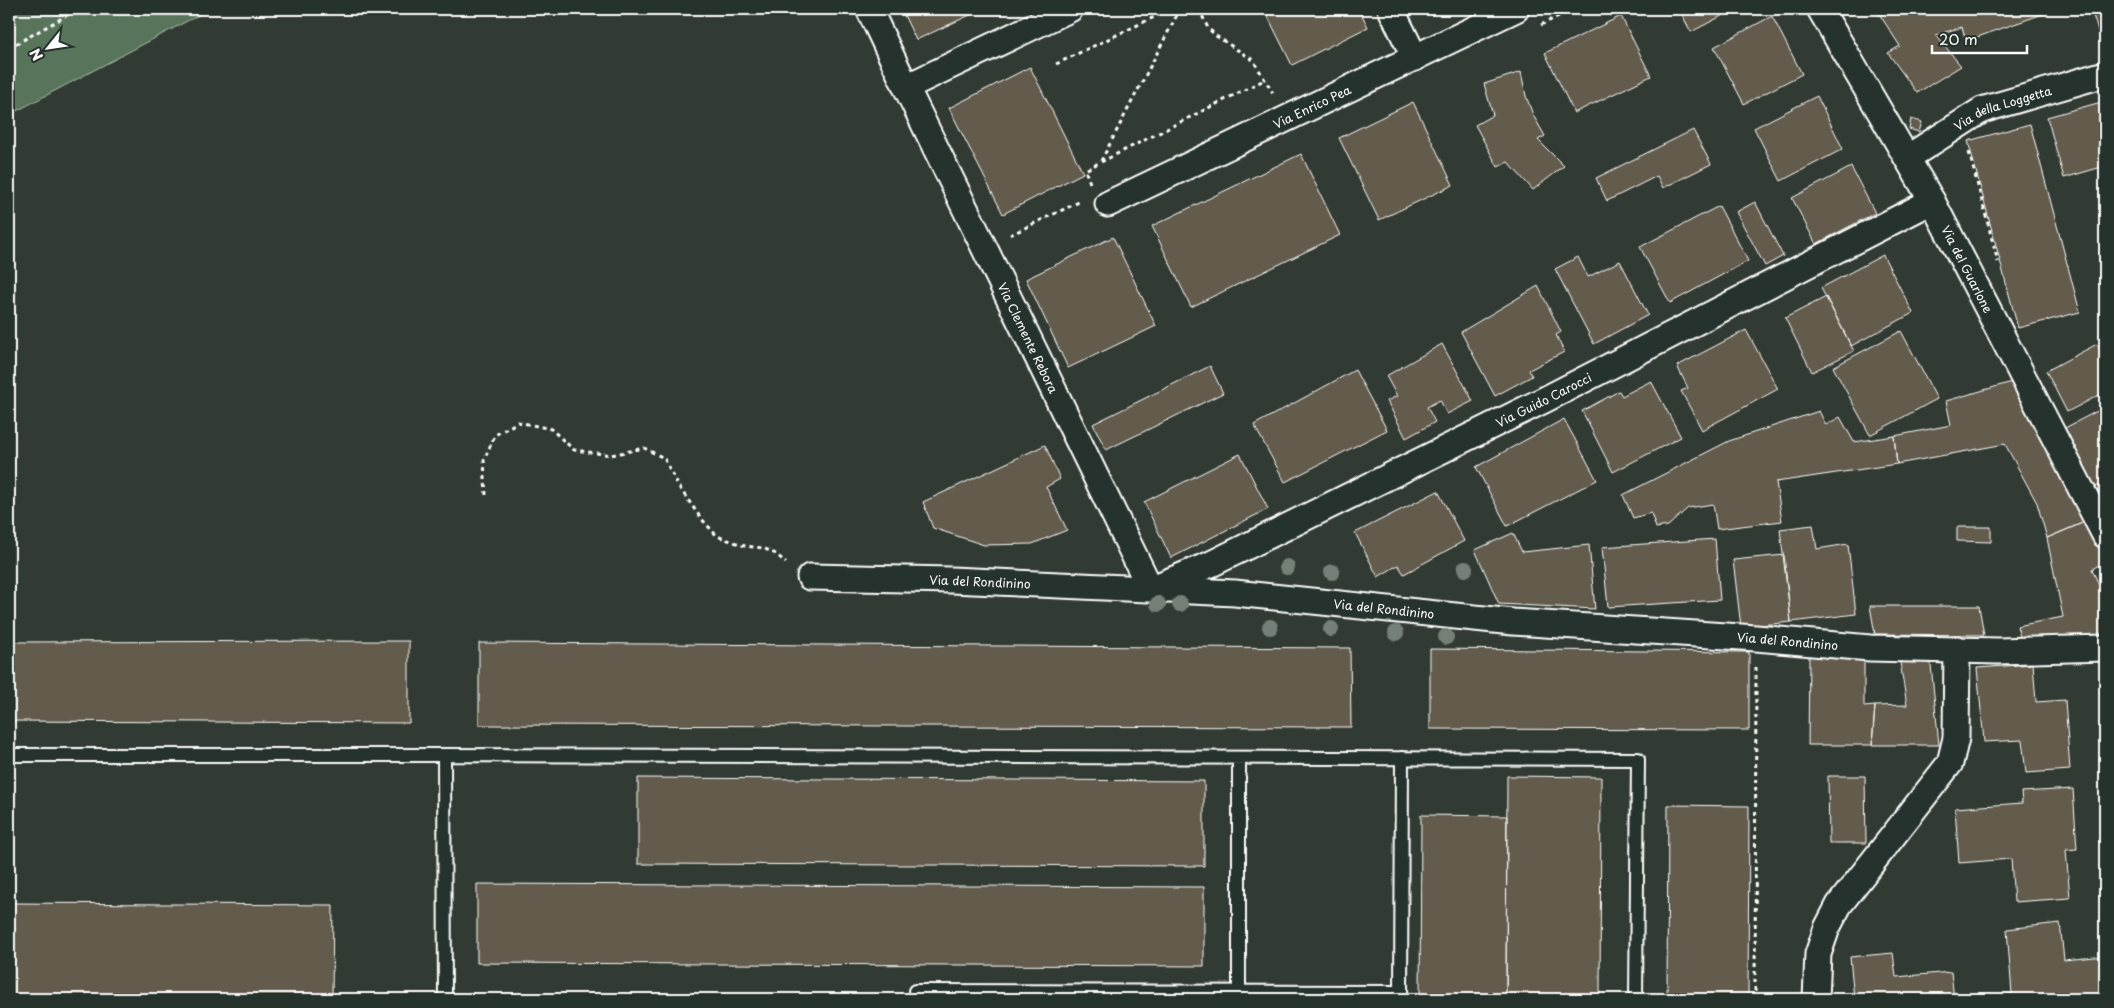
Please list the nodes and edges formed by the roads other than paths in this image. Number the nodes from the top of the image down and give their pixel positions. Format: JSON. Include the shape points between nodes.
{"nodes":[{"id":1,"x":869,"y":9,"type":"edge"},
{"id":2,"x":1070,"y":9,"type":"edge"},
{"id":3,"x":1391,"y":9,"type":"edge"},
{"id":4,"x":1516,"y":9,"type":"edge"},
{"id":5,"x":1820,"y":9,"type":"edge"},
{"id":6,"x":1415,"y":58,"type":"junction"},
{"id":7,"x":2105,"y":74,"type":"edge"},
{"id":8,"x":906,"y":87,"type":"junction"},
{"id":9,"x":1907,"y":158,"type":"junction"},
{"id":10,"x":1097,"y":201,"type":"road end"},
{"id":11,"x":1932,"y":201,"type":"junction"},
{"id":12,"x":2105,"y":535,"type":"edge"},
{"id":13,"x":810,"y":577,"type":"road end"},
{"id":14,"x":1150,"y":588,"type":"junction"},
{"id":15,"x":2105,"y":648,"type":"edge"},
{"id":16,"x":1957,"y":650,"type":"junction"},
{"id":17,"x":444,"y":755,"type":"junction"},
{"id":18,"x":9,"y":756,"type":"edge"},
{"id":19,"x":1239,"y":758,"type":"junction"},
{"id":20,"x":1402,"y":758,"type":"junction"},
{"id":21,"x":915,"y":991,"type":"dead end"},
{"id":22,"x":1239,"y":995,"type":"edge"},
{"id":23,"x":1401,"y":996,"type":"edge"},
{"id":24,"x":444,"y":999,"type":"edge"},
{"id":25,"x":1636,"y":999,"type":"edge"},
{"id":26,"x":1816,"y":999,"type":"edge"}],
"edges":[{"from":1,"to":8,"type":"street","name":"Via Clemente Rebora"},
{"from":2,"to":8,"type":"street"},
{"from":3,"to":6,"type":"street"},
{"from":4,"to":6,"type":"street","name":"Via Enrico Pea"},
{"from":5,"to":9,"type":"street","name":"Via del Guarlone"},
{"from":6,"to":10,"type":"street","name":"Via Enrico Pea","via":[[1286,119]]},
{"from":7,"to":9,"type":"street","name":"Via della Loggetta","via":[[1982,110]]},
{"from":8,"to":14,"type":"street","name":"Via Clemente Rebora"},
{"from":9,"to":11,"type":"street","name":"Via del Guarlone"},
{"from":11,"to":12,"type":"street","name":"Via del Guarlone"},
{"from":11,"to":14,"type":"street","name":"Via Guido Carocci","via":[[1212,564]]},
{"from":13,"to":14,"type":"street","name":"Via del Rondinino"},
{"from":14,"to":16,"type":"street","name":"Via del Rondinino","via":[[1235,593],[1513,622],[1870,648]]},
{"from":15,"to":16,"type":"street","name":"Via del Rondinino"},
{"from":16,"to":26,"type":"street","via":[[1956,738],[1950,763],[1839,904],[1818,954]]},
{"from":17,"to":18,"type":"lane"},
{"from":17,"to":19,"type":"lane"},
{"from":17,"to":24,"type":"lane"},
{"from":19,"to":20,"type":"lane"},
{"from":19,"to":22,"type":"lane"},
{"from":20,"to":23,"type":"lane"},
{"from":20,"to":25,"type":"lane","via":[[1638,759]]},
{"from":21,"to":22,"type":"lane"},
{"from":22,"to":23,"type":"lane"}]}
